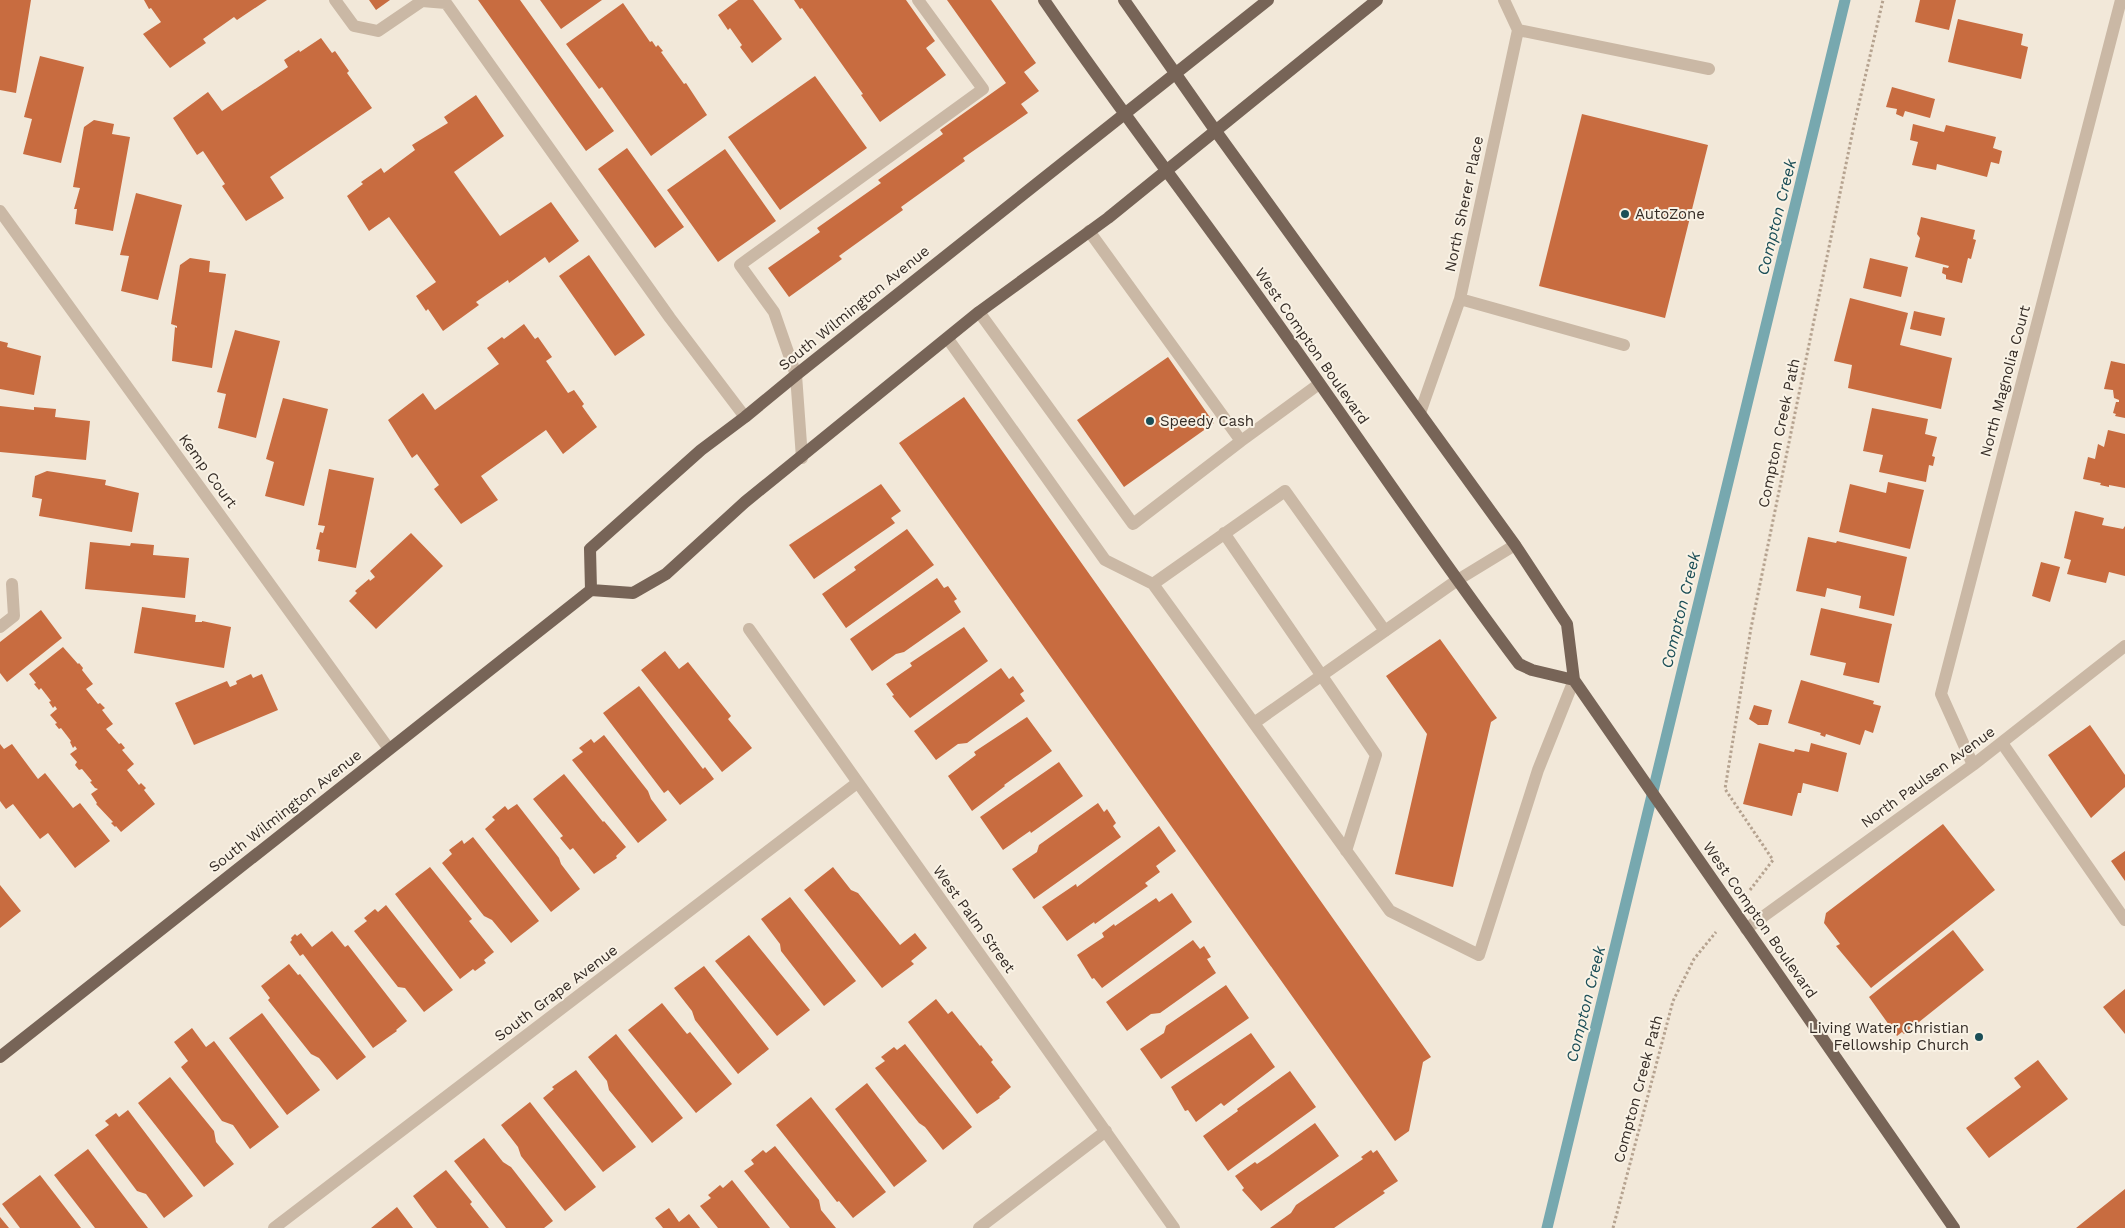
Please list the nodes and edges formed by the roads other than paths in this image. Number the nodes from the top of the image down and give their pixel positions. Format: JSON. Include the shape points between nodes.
{"nodes":[{"id":1,"x":335,"y":0,"type":"edge"},
{"id":2,"x":918,"y":0,"type":"edge"},
{"id":3,"x":1044,"y":0,"type":"edge"},
{"id":4,"x":1124,"y":0,"type":"edge"},
{"id":5,"x":1377,"y":0,"type":"edge"},
{"id":6,"x":1504,"y":0,"type":"edge"},
{"id":7,"x":2121,"y":0,"type":"edge"},
{"id":8,"x":1262,"y":2,"type":"edge"},
{"id":9,"x":1518,"y":30,"type":"junction"},
{"id":10,"x":1709,"y":69,"type":"dead end"},
{"id":11,"x":1175,"y":73,"type":"junction"},
{"id":12,"x":1125,"y":115,"type":"junction"},
{"id":13,"x":1215,"y":130,"type":"junction"},
{"id":14,"x":1167,"y":170,"type":"junction"},
{"id":15,"x":0,"y":211,"type":"edge"},
{"id":16,"x":1089,"y":231,"type":"junction"},
{"id":17,"x":1460,"y":299,"type":"junction"},
{"id":18,"x":980,"y":312,"type":"junction"},
{"id":19,"x":948,"y":339,"type":"junction"},
{"id":20,"x":1624,"y":345,"type":"dead end"},
{"id":21,"x":796,"y":375,"type":"junction"},
{"id":22,"x":1319,"y":384,"type":"junction"},
{"id":23,"x":1420,"y":413,"type":"junction"},
{"id":24,"x":746,"y":417,"type":"junction"},
{"id":25,"x":1241,"y":441,"type":"junction"},
{"id":26,"x":802,"y":458,"type":"junction"},
{"id":27,"x":1224,"y":534,"type":"junction"},
{"id":28,"x":1515,"y":545,"type":"junction"},
{"id":29,"x":1456,"y":581,"type":"junction"},
{"id":30,"x":12,"y":584,"type":"dead end"},
{"id":31,"x":1153,"y":584,"type":"junction"},
{"id":32,"x":590,"y":590,"type":"junction"},
{"id":33,"x":0,"y":627,"type":"edge"},
{"id":34,"x":749,"y":629,"type":"dead end"},
{"id":35,"x":1385,"y":631,"type":"junction"},
{"id":36,"x":2125,"y":646,"type":"edge"},
{"id":37,"x":1322,"y":675,"type":"junction"},
{"id":38,"x":1574,"y":680,"type":"junction"},
{"id":39,"x":1254,"y":723,"type":"junction"},
{"id":40,"x":2002,"y":743,"type":"junction"},
{"id":41,"x":389,"y":749,"type":"junction"},
{"id":42,"x":1973,"y":766,"type":"junction"},
{"id":43,"x":857,"y":783,"type":"junction"},
{"id":44,"x":1346,"y":852,"type":"junction"},
{"id":45,"x":2125,"y":920,"type":"edge"},
{"id":46,"x":1746,"y":929,"type":"junction"},
{"id":47,"x":0,"y":1057,"type":"edge"},
{"id":48,"x":1106,"y":1131,"type":"junction"},
{"id":49,"x":274,"y":1228,"type":"edge"},
{"id":50,"x":979,"y":1228,"type":"edge"},
{"id":51,"x":1174,"y":1228,"type":"edge"},
{"id":52,"x":1954,"y":1228,"type":"edge"}],
"edges":[{"from":1,"to":24,"type":"street","via":[[354,26],[378,31],[422,1],[446,3],[670,318]]},
{"from":2,"to":21,"type":"street","via":[[982,89],[740,265],[774,312]]},
{"from":3,"to":12,"type":"main road","name":"West Compton Boulevard"},
{"from":4,"to":11,"type":"main road","name":"West Compton Boulevard"},
{"from":5,"to":13,"type":"main road"},
{"from":6,"to":9,"type":"street"},
{"from":7,"to":42,"type":"street","name":"North Magnolia Court","via":[[1941,694]]},
{"from":8,"to":11,"type":"main road","name":"South Wilmington Avenue"},
{"from":9,"to":10,"type":"street"},
{"from":9,"to":17,"type":"street","name":"North Sherer Place"},
{"from":11,"to":12,"type":"main road","name":"South Wilmington Avenue"},
{"from":11,"to":13,"type":"main road","name":"West Compton Boulevard"},
{"from":12,"to":14,"type":"main road","name":"West Compton Boulevard"},
{"from":12,"to":21,"type":"main road","name":"South Wilmington Avenue"},
{"from":13,"to":14,"type":"main road"},
{"from":13,"to":23,"type":"main road","name":"West Compton Boulevard"},
{"from":14,"to":16,"type":"main road"},
{"from":14,"to":22,"type":"main road","name":"West Compton Boulevard"},
{"from":15,"to":41,"type":"street","name":"Kemp Court"},
{"from":16,"to":18,"type":"main road"},
{"from":16,"to":25,"type":"street"},
{"from":17,"to":20,"type":"street"},
{"from":17,"to":23,"type":"street","name":"North Sherer Place"},
{"from":18,"to":19,"type":"main road"},
{"from":18,"to":25,"type":"street","via":[[1132,524]]},
{"from":19,"to":26,"type":"main road"},
{"from":19,"to":31,"type":"street","via":[[1104,560]]},
{"from":21,"to":24,"type":"main road","name":"South Wilmington Avenue"},
{"from":21,"to":26,"type":"street"},
{"from":22,"to":25,"type":"street"},
{"from":22,"to":29,"type":"main road","name":"West Compton Boulevard"},
{"from":23,"to":28,"type":"main road","name":"West Compton Boulevard"},
{"from":24,"to":32,"type":"main road","name":"South Wilmington Avenue","via":[[701,450],[590,549]]},
{"from":26,"to":32,"type":"main road","via":[[745,502],[666,574],[633,593]]},
{"from":27,"to":31,"type":"street"},
{"from":27,"to":35,"type":"street","via":[[1285,490]]},
{"from":27,"to":37,"type":"street"},
{"from":28,"to":29,"type":"street"},
{"from":28,"to":38,"type":"main road","name":"West Compton Boulevard","via":[[1567,624]]},
{"from":29,"to":35,"type":"street"},
{"from":29,"to":38,"type":"main road","name":"West Compton Boulevard","via":[[1519,664]]},
{"from":30,"to":33,"type":"street","via":[[14,616]]},
{"from":31,"to":39,"type":"street"},
{"from":32,"to":41,"type":"main road","name":"South Wilmington Avenue"},
{"from":34,"to":43,"type":"street","name":"West Palm Street"},
{"from":35,"to":37,"type":"street"},
{"from":36,"to":40,"type":"street","name":"North Paulsen Avenue"},
{"from":37,"to":39,"type":"street"},
{"from":37,"to":44,"type":"street","via":[[1376,755]]},
{"from":38,"to":44,"type":"street","via":[[1538,770],[1479,955],[1390,911]]},
{"from":38,"to":46,"type":"main road","name":"West Compton Boulevard"},
{"from":39,"to":44,"type":"street"},
{"from":40,"to":42,"type":"street","name":"North Paulsen Avenue"},
{"from":40,"to":45,"type":"street"},
{"from":41,"to":47,"type":"main road","name":"South Wilmington Avenue"},
{"from":42,"to":46,"type":"street","name":"North Paulsen Avenue"},
{"from":43,"to":48,"type":"street","name":"West Palm Street"},
{"from":43,"to":49,"type":"street","name":"South Grape Avenue"},
{"from":46,"to":52,"type":"main road","name":"West Compton Boulevard"},
{"from":48,"to":50,"type":"street"},
{"from":48,"to":51,"type":"street","name":"West Palm Street"}]}
